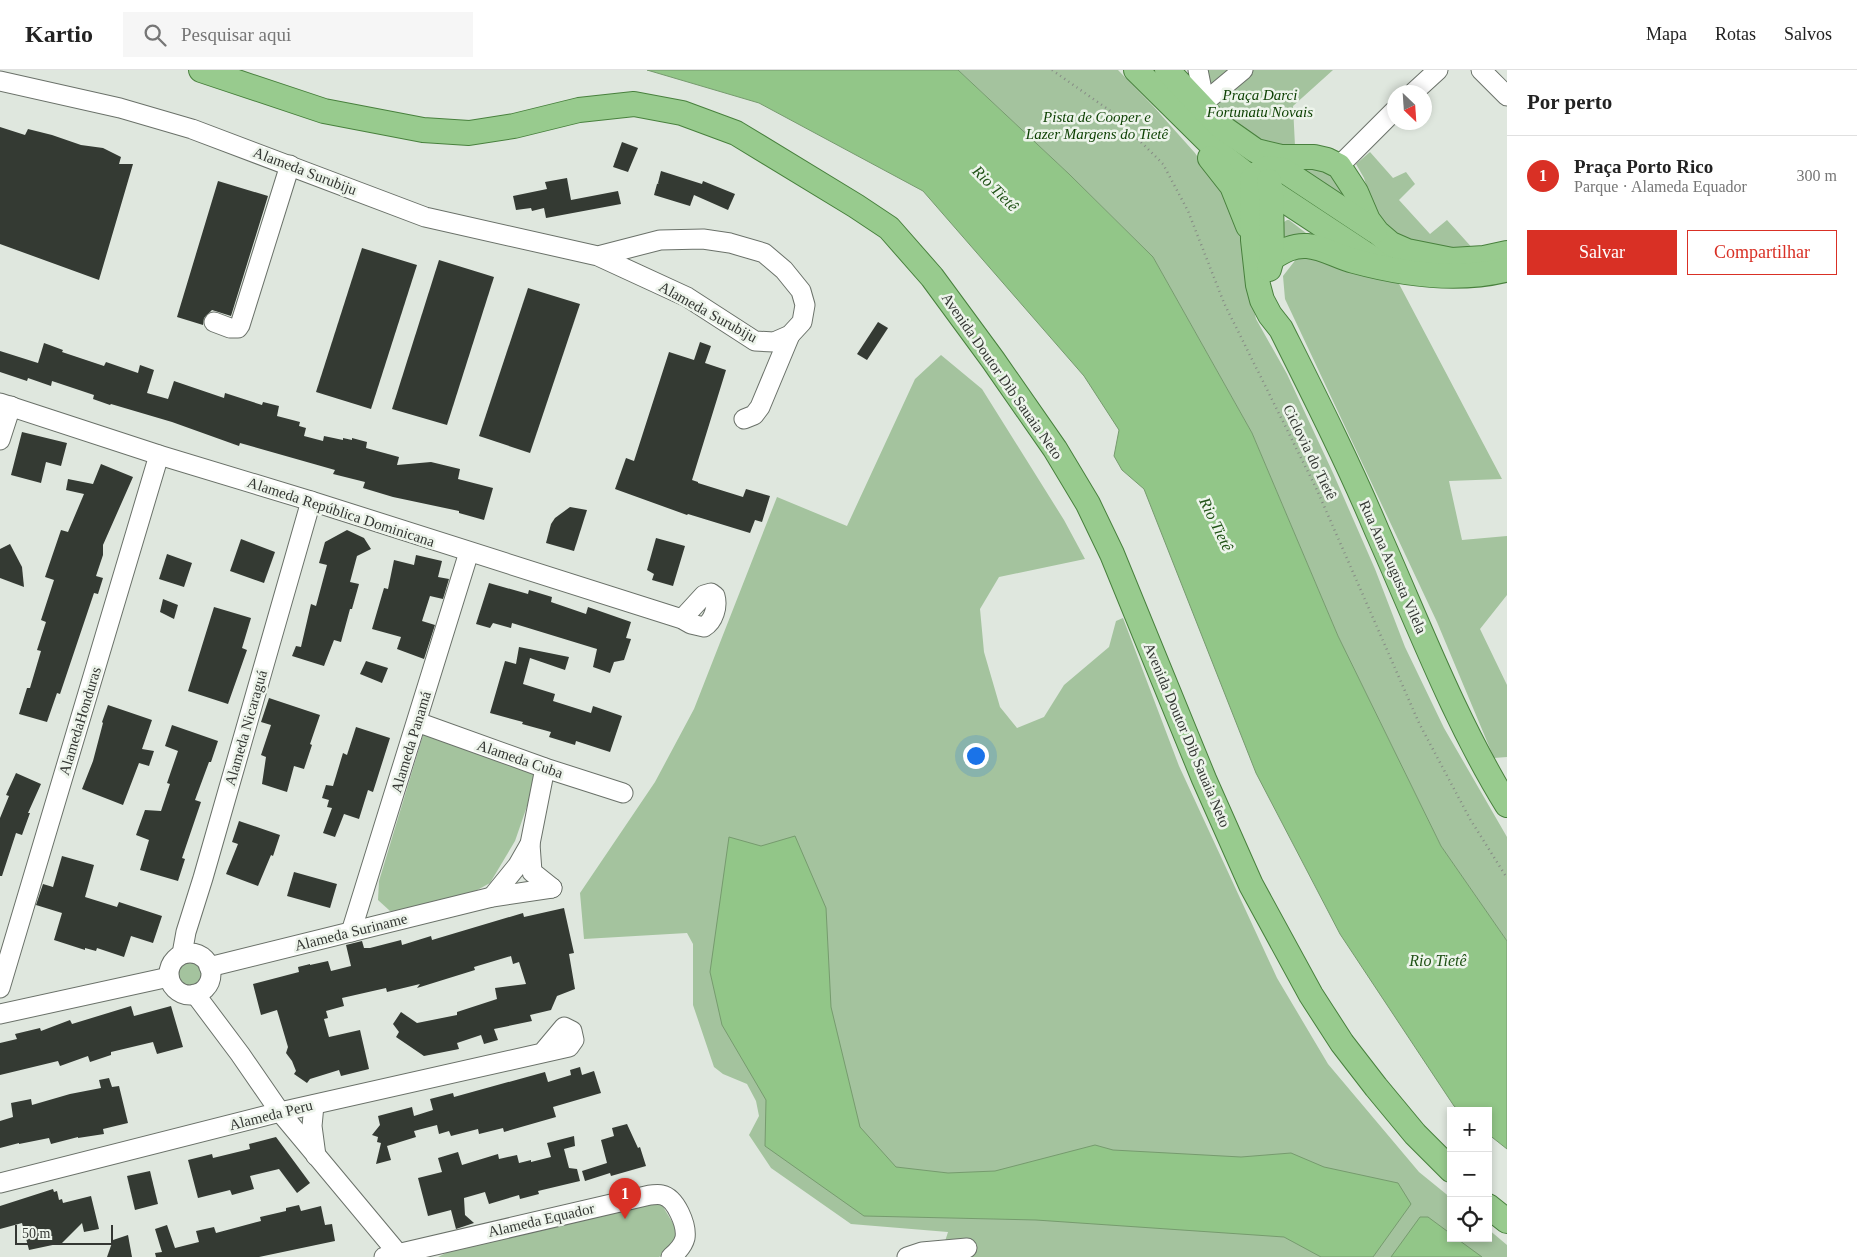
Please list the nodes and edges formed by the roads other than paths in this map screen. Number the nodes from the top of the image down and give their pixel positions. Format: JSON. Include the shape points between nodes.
{"nodes":[{"id":1,"x":201,"y":70,"type":"edge"},
{"id":2,"x":1167,"y":70,"type":"edge"},
{"id":3,"x":1198,"y":70,"type":"edge"},
{"id":4,"x":1243,"y":70,"type":"edge"},
{"id":5,"x":1481,"y":70,"type":"edge"},
{"id":6,"x":1137,"y":71,"type":"edge"},
{"id":7,"x":1434,"y":71,"type":"edge"},
{"id":8,"x":4,"y":81,"type":"edge"},
{"id":9,"x":1421,"y":85,"type":"edge"},
{"id":10,"x":1507,"y":96,"type":"edge"},
{"id":11,"x":1387,"y":118,"type":"edge"},
{"id":12,"x":290,"y":165,"type":"junction"},
{"id":13,"x":1339,"y":166,"type":"junction"},
{"id":14,"x":1265,"y":169,"type":"junction"},
{"id":15,"x":1271,"y":193,"type":"junction"},
{"id":16,"x":1377,"y":232,"type":"junction"},
{"id":17,"x":1253,"y":240,"type":"junction"},
{"id":18,"x":1507,"y":253,"type":"edge"},
{"id":19,"x":598,"y":256,"type":"junction"},
{"id":20,"x":1272,"y":258,"type":"junction"},
{"id":21,"x":1387,"y":268,"type":"junction"},
{"id":22,"x":1507,"y":269,"type":"edge"},
{"id":23,"x":214,"y":322,"type":"dead end"},
{"id":24,"x":1280,"y":329,"type":"junction"},
{"id":25,"x":790,"y":334,"type":"junction"},
{"id":26,"x":6,"y":405,"type":"edge"},
{"id":27,"x":744,"y":420,"type":"dead end"},
{"id":28,"x":0,"y":440,"type":"edge"},
{"id":29,"x":159,"y":456,"type":"junction"},
{"id":30,"x":311,"y":501,"type":"junction"},
{"id":31,"x":469,"y":552,"type":"junction"},
{"id":32,"x":682,"y":619,"type":"dead end"},
{"id":33,"x":417,"y":722,"type":"junction"},
{"id":34,"x":545,"y":768,"type":"junction"},
{"id":35,"x":623,"y":793,"type":"dead end"},
{"id":36,"x":1507,"y":805,"type":"edge"},
{"id":37,"x":530,"y":844,"type":"junction"},
{"id":38,"x":492,"y":897,"type":"junction"},
{"id":39,"x":351,"y":932,"type":"junction"},
{"id":40,"x":182,"y":954,"type":"junction"},
{"id":41,"x":209,"y":967,"type":"junction"},
{"id":42,"x":169,"y":976,"type":"junction"},
{"id":43,"x":0,"y":988,"type":"edge"},
{"id":44,"x":195,"y":994,"type":"junction"},
{"id":45,"x":0,"y":1014,"type":"edge"},
{"id":46,"x":542,"y":1052,"type":"dead end"},
{"id":47,"x":314,"y":1105,"type":"junction"},
{"id":48,"x":280,"y":1112,"type":"junction"},
{"id":49,"x":316,"y":1158,"type":"junction"},
{"id":50,"x":1447,"y":1166,"type":"edge"},
{"id":51,"x":0,"y":1183,"type":"edge"},
{"id":52,"x":1492,"y":1209,"type":"edge"},
{"id":53,"x":1507,"y":1221,"type":"edge"},
{"id":54,"x":967,"y":1248,"type":"dead end"},
{"id":55,"x":674,"y":1254,"type":"edge"},
{"id":56,"x":395,"y":1256,"type":"edge"},
{"id":57,"x":907,"y":1257,"type":"edge"}],
"edges":[{"from":1,"to":50,"type":"main road","name":"Avenida Doutor Dib Sauaia Neto","via":[[324,111],[422,130],[469,133],[579,110],[634,104],[682,113],[736,133],[889,228],[932,278],[987,352],[1055,449],[1088,504],[1251,885],[1311,996],[1376,1086]]},
{"from":2,"to":14,"type":"main road"},
{"from":3,"to":4,"type":"street","via":[[1207,100]]},
{"from":5,"to":10,"type":"street"},
{"from":6,"to":14,"type":"main road","via":[[1224,157]]},
{"from":6,"to":17,"type":"main road","via":[[1225,176]]},
{"from":7,"to":9,"type":"street"},
{"from":8,"to":12,"type":"street","name":"Alameda Surubiju","via":[[120,108],[192,129]]},
{"from":11,"to":13,"type":"street"},
{"from":12,"to":19,"type":"street","name":"Alameda Surubiju","via":[[425,216]]},
{"from":12,"to":23,"type":"street","via":[[240,325],[230,328]]},
{"from":13,"to":14,"type":"main road","via":[[1314,157]]},
{"from":13,"to":16,"type":"main road"},
{"from":14,"to":15,"type":"main road"},
{"from":14,"to":16,"type":"main road","via":[[1283,170]]},
{"from":14,"to":17,"type":"main road"},
{"from":15,"to":20,"type":"main road","name":"Rua Ana Augusta Vilela"},
{"from":15,"to":21,"type":"main road"},
{"from":16,"to":18,"type":"main road","via":[[1391,244],[1407,251],[1452,260]]},
{"from":17,"to":24,"type":"main road","name":"Rua Ana Augusta Vilela","via":[[1262,300]]},
{"from":19,"to":25,"type":"street","name":"Alameda Surubiju","via":[[687,297],[755,341],[774,342]]},
{"from":19,"to":25,"type":"street","name":"Alameda Surubiju","via":[[660,240],[694,239],[730,243],[764,253],[801,290],[805,305],[802,322]]},
{"from":20,"to":21,"type":"main road","via":[[1294,246],[1306,246]]},
{"from":20,"to":24,"type":"main road","name":"Rua Ana Augusta Vilela","via":[[1269,287],[1279,312]]},
{"from":21,"to":22,"type":"main road","via":[[1415,274],[1468,276]]},
{"from":24,"to":36,"type":"main road","name":"Rua Ana Augusta Vilela","via":[[1364,499],[1461,720]]},
{"from":25,"to":27,"type":"street","via":[[760,406],[754,415]]},
{"from":26,"to":28,"type":"street"},
{"from":26,"to":29,"type":"street","name":"Alameda República Dominicana"},
{"from":29,"to":30,"type":"street","name":"Alameda República Dominicana"},
{"from":29,"to":43,"type":"street","name":"AlamedaHonduras"},
{"from":30,"to":31,"type":"street","name":"Alameda República Dominicana"},
{"from":30,"to":40,"type":"street","name":"Alameda Nicaraguá"},
{"from":31,"to":32,"type":"street","name":"Alameda República Dominicana"},
{"from":31,"to":33,"type":"street","name":"Alameda Panamá"},
{"from":33,"to":34,"type":"street","name":"Alameda Cuba"},
{"from":33,"to":39,"type":"street","name":"Alameda Panamá"},
{"from":34,"to":35,"type":"street","name":"Alameda Cuba"},
{"from":34,"to":37,"type":"street"},
{"from":37,"to":38,"type":"street"},
{"from":37,"to":38,"type":"street","name":"Alameda Suriname","via":[[532,872],[552,888]]},
{"from":38,"to":39,"type":"street","name":"Alameda Suriname"},
{"from":39,"to":41,"type":"street","name":"Alameda Suriname"},
{"from":40,"to":41,"type":"street","via":[[196,954]]},
{"from":40,"to":42,"type":"street","via":[[172,963]]},
{"from":41,"to":44,"type":"street","via":[[206,988]]},
{"from":42,"to":44,"type":"street","via":[[180,993]]},
{"from":42,"to":45,"type":"street"},
{"from":44,"to":48,"type":"street"},
{"from":46,"to":47,"type":"street","name":"Alameda Peru"},
{"from":47,"to":48,"type":"street","name":"Alameda Peru"},
{"from":47,"to":49,"type":"street","via":[[312,1126]]},
{"from":48,"to":49,"type":"street"},
{"from":48,"to":51,"type":"street","name":"Alameda Peru"},
{"from":49,"to":56,"type":"street"},
{"from":52,"to":53,"type":"main road"},
{"from":54,"to":57,"type":"street","via":[[922,1252]]},
{"from":55,"to":56,"type":"street","name":"Alameda Equador","via":[[683,1244],[685,1228],[670,1198],[650,1195]]}]}
